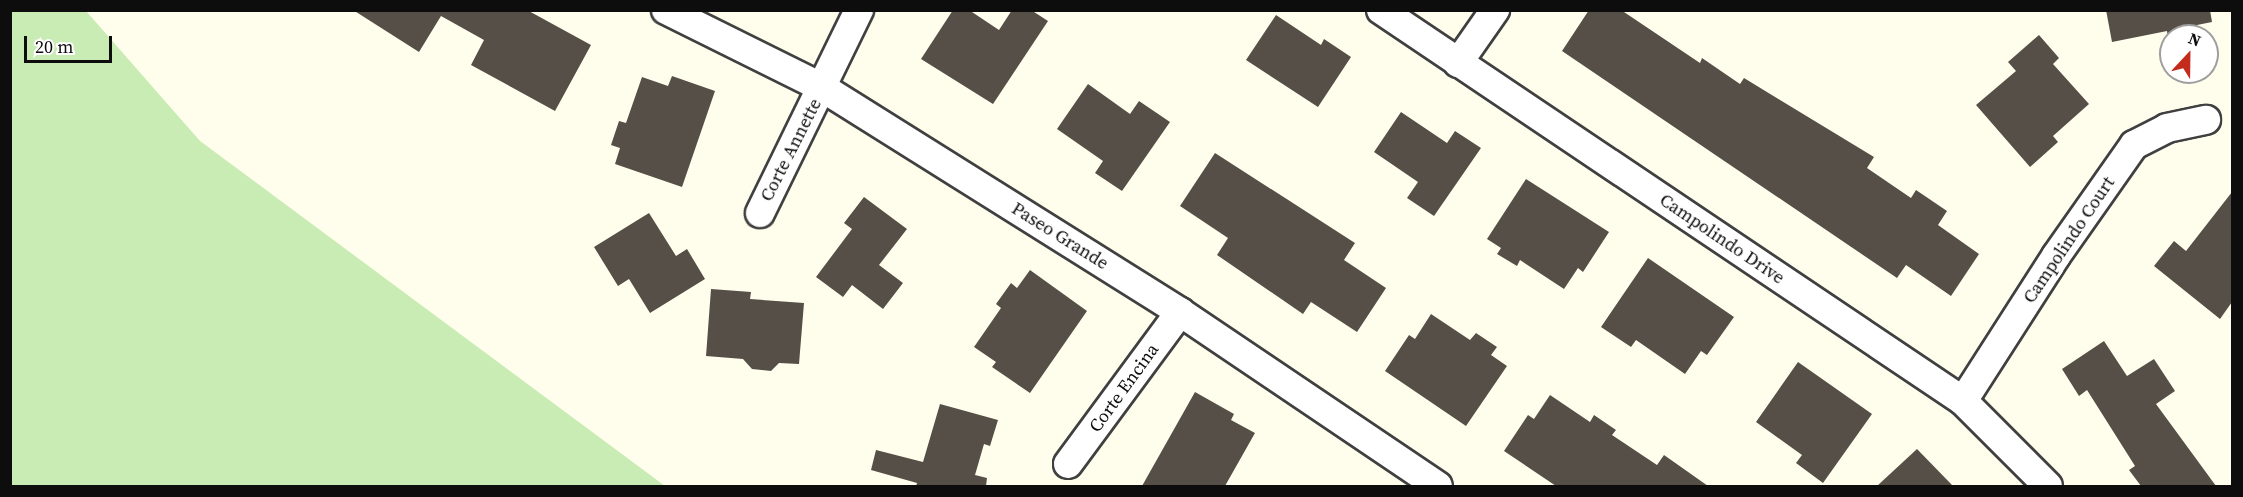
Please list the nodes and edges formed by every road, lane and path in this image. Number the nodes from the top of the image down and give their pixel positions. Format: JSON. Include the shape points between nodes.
{"nodes":[{"id":1,"x":666,"y":10,"type":"edge"},
{"id":2,"x":859,"y":10,"type":"edge"},
{"id":3,"x":1381,"y":10,"type":"edge"},
{"id":4,"x":1495,"y":10,"type":"edge"},
{"id":5,"x":1458,"y":63,"type":"junction"},
{"id":6,"x":823,"y":88,"type":"junction"},
{"id":7,"x":2206,"y":120,"type":"dead end"},
{"id":8,"x":760,"y":213,"type":"dead end"},
{"id":9,"x":1180,"y":312,"type":"junction"},
{"id":10,"x":1963,"y":401,"type":"junction"},
{"id":11,"x":1068,"y":464,"type":"dead end"},
{"id":12,"x":1438,"y":486,"type":"edge"},
{"id":13,"x":2048,"y":486,"type":"edge"}],
"edges":[{"from":1,"to":6,"type":"street","name":"Paseo Grande"},
{"from":2,"to":6,"type":"street","name":"Corte Annette"},
{"from":3,"to":5,"type":"street","name":"Campolindo Drive"},
{"from":4,"to":5,"type":"street"},
{"from":5,"to":10,"type":"street","name":"Campolindo Drive"},
{"from":6,"to":8,"type":"street","name":"Corte Annette"},
{"from":6,"to":9,"type":"street","name":"Paseo Grande"},
{"from":7,"to":10,"type":"street","name":"Campolindo Court","via":[[2167,128],[2134,145],[2056,256]]},
{"from":9,"to":11,"type":"street","name":"Corte Encina"},
{"from":9,"to":12,"type":"street","name":"Paseo Grande"},
{"from":10,"to":13,"type":"street","name":"Campolindo Drive"}]}
